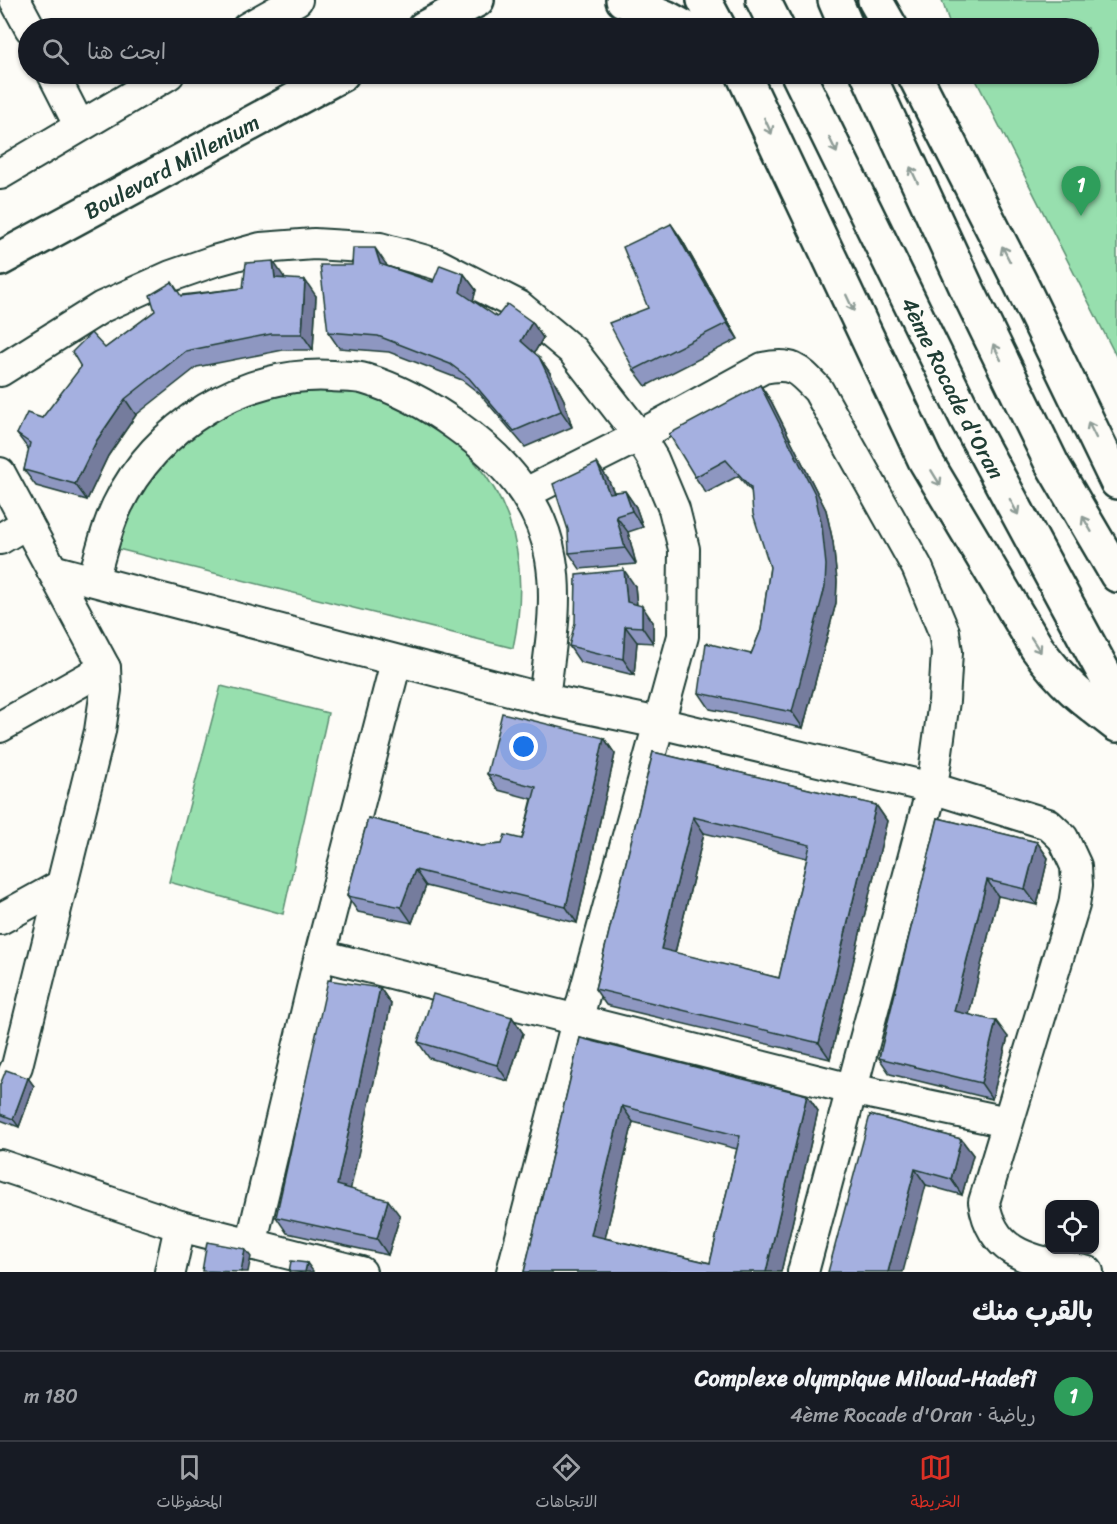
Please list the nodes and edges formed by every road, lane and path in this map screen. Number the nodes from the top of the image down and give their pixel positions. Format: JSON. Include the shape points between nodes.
{"nodes":[{"id":1,"x":15,"y":0,"type":"edge"},
{"id":2,"x":297,"y":0,"type":"edge"},
{"id":3,"x":477,"y":0,"type":"edge"},
{"id":4,"x":623,"y":0,"type":"edge"},
{"id":5,"x":704,"y":0,"type":"edge"},
{"id":6,"x":763,"y":0,"type":"edge"},
{"id":7,"x":835,"y":0,"type":"edge"},
{"id":8,"x":875,"y":0,"type":"edge"},
{"id":9,"x":889,"y":0,"type":"edge"},
{"id":10,"x":25,"y":18,"type":"edge"},
{"id":11,"x":265,"y":18,"type":"edge"},
{"id":12,"x":443,"y":18,"type":"edge"},
{"id":13,"x":668,"y":18,"type":"edge"},
{"id":14,"x":714,"y":18,"type":"edge"},
{"id":15,"x":772,"y":18,"type":"edge"},
{"id":16,"x":843,"y":18,"type":"edge"},
{"id":17,"x":885,"y":18,"type":"edge"},
{"id":18,"x":890,"y":18,"type":"edge"},
{"id":19,"x":58,"y":84,"type":"edge"},
{"id":20,"x":151,"y":84,"type":"edge"},
{"id":21,"x":324,"y":84,"type":"edge"},
{"id":22,"x":746,"y":84,"type":"edge"},
{"id":23,"x":803,"y":84,"type":"edge"},
{"id":24,"x":872,"y":84,"type":"edge"},
{"id":25,"x":919,"y":84,"type":"edge"},
{"id":26,"x":79,"y":125,"type":"junction"},
{"id":27,"x":0,"y":174,"type":"edge"},
{"id":28,"x":0,"y":260,"type":"edge"},
{"id":29,"x":0,"y":371,"type":"edge"},
{"id":30,"x":639,"y":436,"type":"junction"},
{"id":31,"x":0,"y":473,"type":"edge"},
{"id":32,"x":1117,"y":482,"type":"edge"},
{"id":33,"x":526,"y":493,"type":"junction"},
{"id":34,"x":27,"y":524,"type":"junction"},
{"id":35,"x":0,"y":538,"type":"edge"},
{"id":36,"x":52,"y":570,"type":"junction"},
{"id":37,"x":1117,"y":575,"type":"edge"},
{"id":38,"x":93,"y":580,"type":"junction"},
{"id":39,"x":396,"y":662,"type":"junction"},
{"id":40,"x":105,"y":668,"type":"junction"},
{"id":41,"x":1117,"y":697,"type":"edge"},
{"id":42,"x":544,"y":699,"type":"junction"},
{"id":43,"x":659,"y":723,"type":"junction"},
{"id":44,"x":1117,"y":725,"type":"edge"},
{"id":45,"x":0,"y":727,"type":"edge"},
{"id":46,"x":932,"y":788,"type":"junction"},
{"id":47,"x":62,"y":885,"type":"junction"},
{"id":48,"x":0,"y":919,"type":"edge"},
{"id":49,"x":320,"y":955,"type":"junction"},
{"id":50,"x":577,"y":1021,"type":"junction"},
{"id":51,"x":851,"y":1089,"type":"junction"},
{"id":52,"x":0,"y":1101,"type":"edge"},
{"id":53,"x":1007,"y":1122,"type":"junction"},
{"id":54,"x":3,"y":1168,"type":"edge"},
{"id":55,"x":180,"y":1226,"type":"junction"},
{"id":56,"x":251,"y":1245,"type":"junction"},
{"id":57,"x":170,"y":1272,"type":"edge"},
{"id":58,"x":361,"y":1272,"type":"edge"},
{"id":59,"x":512,"y":1272,"type":"edge"},
{"id":60,"x":804,"y":1272,"type":"edge"},
{"id":61,"x":1088,"y":1272,"type":"edge"}],
"edges":[{"from":1,"to":10,"type":"street"},
{"from":2,"to":11,"type":"street"},
{"from":3,"to":12,"type":"main road"},
{"from":4,"to":13,"type":"main road"},
{"from":5,"to":14,"type":"main road"},
{"from":6,"to":15,"type":"main road"},
{"from":7,"to":16,"type":"main road"},
{"from":8,"to":17,"type":"main road"},
{"from":9,"to":18,"type":"main road"},
{"from":19,"to":26,"type":"street"},
{"from":20,"to":26,"type":"street"},
{"from":21,"to":28,"type":"main road","name":"Boulevard Millenium"},
{"from":22,"to":44,"type":"main road","one_way":true,"via":[[925,460],[1051,667],[1079,698]]},
{"from":23,"to":41,"type":"main road","name":"4ème Rocade d'Oran","one_way":true,"via":[[967,419]]},
{"from":37,"to":24,"type":"main road","one_way":true,"via":[[1052,464]]},
{"from":32,"to":25,"type":"main road","one_way":true},
{"from":26,"to":27,"type":"street"},
{"from":29,"to":30,"type":"street","via":[[102,307],[214,261],[261,248],[314,244],[380,248],[437,264],[519,306],[573,351]]},
{"from":30,"to":33,"type":"street"},
{"from":30,"to":43,"type":"street","via":[[674,509],[684,549],[683,636]]},
{"from":30,"to":46,"type":"street","via":[[763,368],[793,366],[818,390],[917,567],[944,632],[944,701]]},
{"from":31,"to":34,"type":"street"},
{"from":33,"to":38,"type":"street","via":[[482,443],[423,401],[363,379],[308,375],[263,382],[216,403],[173,432],[145,462],[117,507]]},
{"from":33,"to":42,"type":"street","via":[[551,559],[553,623]]},
{"from":34,"to":35,"type":"street"},
{"from":34,"to":36,"type":"street"},
{"from":36,"to":38,"type":"street"},
{"from":36,"to":40,"type":"street"},
{"from":38,"to":39,"type":"street"},
{"from":39,"to":42,"type":"street"},
{"from":39,"to":49,"type":"street"},
{"from":40,"to":45,"type":"street"},
{"from":40,"to":47,"type":"street","via":[[100,731]]},
{"from":42,"to":43,"type":"street"},
{"from":43,"to":46,"type":"street"},
{"from":43,"to":50,"type":"street"},
{"from":46,"to":51,"type":"street"},
{"from":46,"to":53,"type":"street","via":[[1048,824],[1063,838],[1077,874],[1074,905]]},
{"from":47,"to":48,"type":"street"},
{"from":47,"to":52,"type":"street","via":[[17,1066]]},
{"from":49,"to":50,"type":"street"},
{"from":49,"to":56,"type":"street"},
{"from":50,"to":51,"type":"street"},
{"from":50,"to":59,"type":"street"},
{"from":51,"to":53,"type":"street"},
{"from":51,"to":60,"type":"street"},
{"from":53,"to":61,"type":"street","via":[[984,1202],[993,1233],[1018,1254]]},
{"from":54,"to":55,"type":"street"},
{"from":55,"to":56,"type":"street"},
{"from":55,"to":57,"type":"street"},
{"from":56,"to":58,"type":"street"}]}
